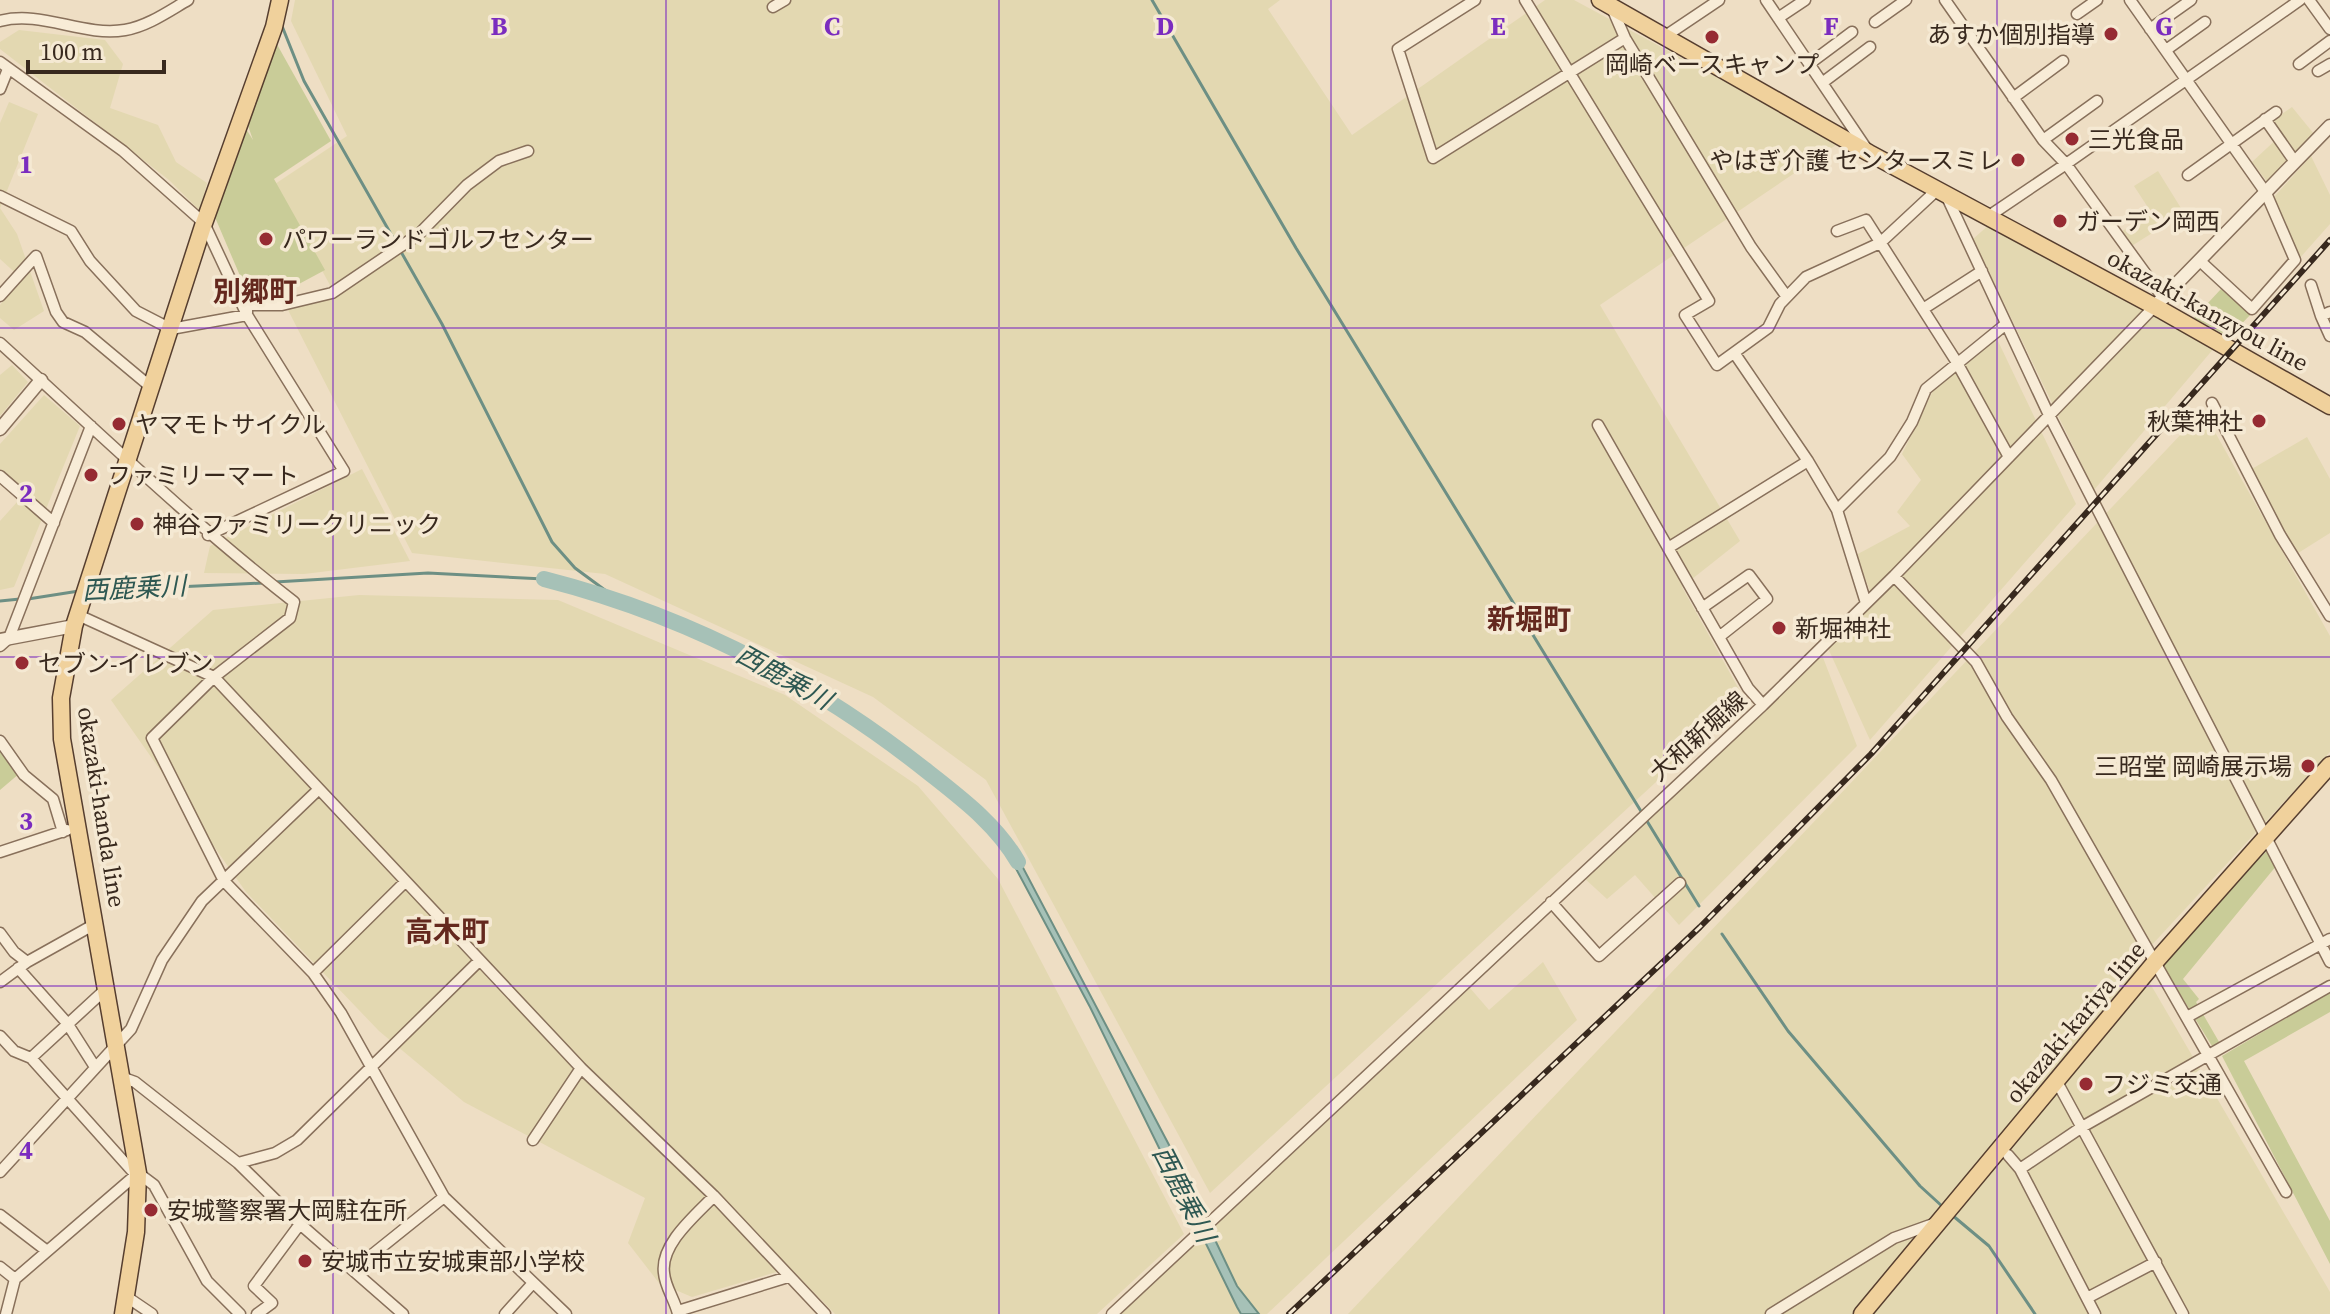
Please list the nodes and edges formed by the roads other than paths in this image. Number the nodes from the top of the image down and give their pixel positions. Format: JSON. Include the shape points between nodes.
{"nodes":[{"id":1,"x":188,"y":0,"type":"edge"},
{"id":2,"x":280,"y":0,"type":"edge"},
{"id":3,"x":785,"y":0,"type":"edge"},
{"id":4,"x":1475,"y":0,"type":"edge"},
{"id":5,"x":1525,"y":0,"type":"edge"},
{"id":6,"x":1719,"y":0,"type":"edge"},
{"id":7,"x":1766,"y":0,"type":"edge"},
{"id":8,"x":1805,"y":0,"type":"edge"},
{"id":9,"x":1906,"y":0,"type":"edge"},
{"id":10,"x":1945,"y":0,"type":"edge"},
{"id":11,"x":2097,"y":0,"type":"edge"},
{"id":12,"x":2130,"y":0,"type":"edge"},
{"id":13,"x":2191,"y":0,"type":"edge"},
{"id":14,"x":2300,"y":0,"type":"edge"},
{"id":15,"x":2309,"y":0,"type":"edge"},
{"id":16,"x":1606,"y":3,"type":"edge"},
{"id":17,"x":773,"y":7,"type":"dead end"},
{"id":18,"x":2077,"y":14,"type":"dead end"},
{"id":19,"x":1778,"y":18,"type":"junction"},
{"id":20,"x":0,"y":21,"type":"edge"},
{"id":21,"x":1875,"y":22,"type":"dead end"},
{"id":22,"x":2205,"y":22,"type":"dead end"},
{"id":23,"x":2150,"y":29,"type":"junction"},
{"id":24,"x":2330,"y":29,"type":"edge"},
{"id":25,"x":1852,"y":32,"type":"dead end"},
{"id":26,"x":1664,"y":37,"type":"junction"},
{"id":27,"x":1625,"y":38,"type":"junction"},
{"id":28,"x":2330,"y":41,"type":"edge"},
{"id":29,"x":1870,"y":47,"type":"dead end"},
{"id":30,"x":2166,"y":50,"type":"junction"},
{"id":31,"x":2063,"y":61,"type":"dead end"},
{"id":32,"x":1809,"y":64,"type":"junction"},
{"id":33,"x":2299,"y":64,"type":"dead end"},
{"id":34,"x":2330,"y":64,"type":"edge"},
{"id":35,"x":4,"y":66,"type":"edge"},
{"id":36,"x":2318,"y":71,"type":"dead end"},
{"id":37,"x":1572,"y":73,"type":"junction"},
{"id":38,"x":2185,"y":78,"type":"junction"},
{"id":39,"x":1822,"y":83,"type":"junction"},
{"id":40,"x":0,"y":89,"type":"edge"},
{"id":41,"x":2013,"y":98,"type":"junction"},
{"id":42,"x":2097,"y":101,"type":"dead end"},
{"id":43,"x":2276,"y":112,"type":"dead end"},
{"id":44,"x":2265,"y":119,"type":"junction"},
{"id":45,"x":2330,"y":126,"type":"edge"},
{"id":46,"x":2043,"y":140,"type":"junction"},
{"id":47,"x":2230,"y":144,"type":"junction"},
{"id":48,"x":528,"y":151,"type":"dead end"},
{"id":49,"x":1869,"y":153,"type":"junction"},
{"id":50,"x":2295,"y":162,"type":"junction"},
{"id":51,"x":2066,"y":164,"type":"junction"},
{"id":52,"x":2188,"y":175,"type":"dead end"},
{"id":53,"x":1942,"y":191,"type":"junction"},
{"id":54,"x":2266,"y":193,"type":"junction"},
{"id":55,"x":0,"y":196,"type":"edge"},
{"id":56,"x":1989,"y":216,"type":"junction"},
{"id":57,"x":204,"y":223,"type":"junction"},
{"id":58,"x":1837,"y":231,"type":"dead end"},
{"id":59,"x":1880,"y":243,"type":"junction"},
{"id":60,"x":2200,"y":261,"type":"junction"},
{"id":61,"x":1982,"y":271,"type":"junction"},
{"id":62,"x":2311,"y":285,"type":"dead end"},
{"id":63,"x":0,"y":296,"type":"edge"},
{"id":64,"x":1787,"y":297,"type":"junction"},
{"id":65,"x":2159,"y":303,"type":"junction"},
{"id":66,"x":1923,"y":309,"type":"junction"},
{"id":67,"x":2326,"y":314,"type":"edge"},
{"id":68,"x":247,"y":315,"type":"junction"},
{"id":69,"x":2006,"y":324,"type":"junction"},
{"id":70,"x":171,"y":329,"type":"junction"},
{"id":71,"x":2330,"y":336,"type":"edge"},
{"id":72,"x":0,"y":343,"type":"edge"},
{"id":73,"x":1735,"y":354,"type":"junction"},
{"id":74,"x":1956,"y":361,"type":"junction"},
{"id":75,"x":41,"y":380,"type":"junction"},
{"id":76,"x":152,"y":388,"type":"junction"},
{"id":77,"x":2212,"y":403,"type":"dead end"},
{"id":78,"x":2330,"y":406,"type":"edge"},
{"id":79,"x":2048,"y":413,"type":"junction"},
{"id":80,"x":1598,"y":425,"type":"dead end"},
{"id":81,"x":91,"y":426,"type":"junction"},
{"id":82,"x":0,"y":429,"type":"edge"},
{"id":83,"x":2009,"y":457,"type":"junction"},
{"id":84,"x":130,"y":459,"type":"junction"},
{"id":85,"x":1808,"y":461,"type":"junction"},
{"id":86,"x":0,"y":476,"type":"edge"},
{"id":87,"x":1837,"y":510,"type":"junction"},
{"id":88,"x":54,"y":523,"type":"junction"},
{"id":89,"x":208,"y":535,"type":"junction"},
{"id":90,"x":1668,"y":548,"type":"junction"},
{"id":91,"x":1894,"y":576,"type":"junction"},
{"id":92,"x":1866,"y":603,"type":"junction"},
{"id":93,"x":1702,"y":608,"type":"junction"},
{"id":94,"x":2330,"y":616,"type":"edge"},
{"id":95,"x":76,"y":621,"type":"junction"},
{"id":96,"x":1719,"y":637,"type":"junction"},
{"id":97,"x":3,"y":642,"type":"edge"},
{"id":98,"x":214,"y":677,"type":"junction"},
{"id":99,"x":1763,"y":705,"type":"junction"},
{"id":100,"x":1,"y":743,"type":"edge"},
{"id":101,"x":2330,"y":765,"type":"edge"},
{"id":102,"x":319,"y":789,"type":"junction"},
{"id":103,"x":70,"y":829,"type":"junction"},
{"id":104,"x":2265,"y":841,"type":"junction"},
{"id":105,"x":0,"y":852,"type":"edge"},
{"id":106,"x":224,"y":881,"type":"junction"},
{"id":107,"x":405,"y":882,"type":"junction"},
{"id":108,"x":1680,"y":883,"type":"dead end"},
{"id":109,"x":1551,"y":902,"type":"junction"},
{"id":110,"x":95,"y":924,"type":"junction"},
{"id":111,"x":0,"y":933,"type":"edge"},
{"id":112,"x":2325,"y":941,"type":"edge"},
{"id":113,"x":479,"y":961,"type":"junction"},
{"id":114,"x":2156,"y":961,"type":"junction"},
{"id":115,"x":2330,"y":962,"type":"edge"},
{"id":116,"x":22,"y":965,"type":"junction"},
{"id":117,"x":313,"y":973,"type":"junction"},
{"id":118,"x":0,"y":982,"type":"edge"},
{"id":119,"x":2330,"y":986,"type":"edge"},
{"id":120,"x":107,"y":988,"type":"junction"},
{"id":121,"x":2187,"y":1017,"type":"junction"},
{"id":122,"x":67,"y":1023,"type":"junction"},
{"id":123,"x":0,"y":1036,"type":"edge"},
{"id":124,"x":117,"y":1041,"type":"junction"},
{"id":125,"x":2207,"y":1055,"type":"junction"},
{"id":126,"x":31,"y":1058,"type":"junction"},
{"id":127,"x":371,"y":1065,"type":"junction"},
{"id":128,"x":95,"y":1067,"type":"junction"},
{"id":129,"x":581,"y":1068,"type":"junction"},
{"id":130,"x":124,"y":1078,"type":"junction"},
{"id":131,"x":2056,"y":1080,"type":"junction"},
{"id":132,"x":67,"y":1098,"type":"junction"},
{"id":133,"x":2082,"y":1127,"type":"junction"},
{"id":134,"x":533,"y":1140,"type":"dead end"},
{"id":135,"x":2008,"y":1155,"type":"dead end"},
{"id":136,"x":238,"y":1163,"type":"junction"},
{"id":137,"x":2020,"y":1169,"type":"junction"},
{"id":138,"x":0,"y":1172,"type":"edge"},
{"id":139,"x":136,"y":1173,"type":"junction"},
{"id":140,"x":2286,"y":1192,"type":"dead end"},
{"id":141,"x":714,"y":1196,"type":"junction"},
{"id":142,"x":444,"y":1197,"type":"junction"},
{"id":143,"x":0,"y":1215,"type":"edge"},
{"id":144,"x":1942,"y":1221,"type":"junction"},
{"id":145,"x":300,"y":1224,"type":"junction"},
{"id":146,"x":47,"y":1251,"type":"junction"},
{"id":147,"x":2156,"y":1262,"type":"junction"},
{"id":148,"x":0,"y":1267,"type":"edge"},
{"id":149,"x":353,"y":1270,"type":"junction"},
{"id":150,"x":788,"y":1277,"type":"junction"},
{"id":151,"x":15,"y":1279,"type":"junction"},
{"id":152,"x":533,"y":1283,"type":"junction"},
{"id":153,"x":127,"y":1297,"type":"junction"},
{"id":154,"x":2087,"y":1298,"type":"junction"},
{"id":155,"x":678,"y":1313,"type":"edge"},
{"id":156,"x":6,"y":1314,"type":"edge"},
{"id":157,"x":123,"y":1314,"type":"edge"},
{"id":158,"x":152,"y":1314,"type":"edge"},
{"id":159,"x":240,"y":1314,"type":"edge"},
{"id":160,"x":257,"y":1314,"type":"edge"},
{"id":161,"x":403,"y":1314,"type":"edge"},
{"id":162,"x":505,"y":1314,"type":"edge"},
{"id":163,"x":566,"y":1314,"type":"edge"},
{"id":164,"x":825,"y":1314,"type":"edge"},
{"id":165,"x":1112,"y":1314,"type":"edge"},
{"id":166,"x":1771,"y":1314,"type":"edge"},
{"id":167,"x":1862,"y":1314,"type":"edge"},
{"id":168,"x":2095,"y":1314,"type":"edge"},
{"id":169,"x":2183,"y":1314,"type":"edge"}],
"edges":[{"from":1,"to":20,"type":"street","via":[[127,30],[84,30],[28,17]]},
{"from":2,"to":57,"type":"main road","name":"okazaki-handa line"},
{"from":3,"to":17,"type":"street"},
{"from":4,"to":37,"type":"street","via":[[1398,49],[1433,158]]},
{"from":5,"to":37,"type":"street"},
{"from":6,"to":26,"type":"street"},
{"from":7,"to":19,"type":"street"},
{"from":8,"to":19,"type":"street"},
{"from":9,"to":21,"type":"street"},
{"from":10,"to":41,"type":"street"},
{"from":11,"to":18,"type":"street"},
{"from":12,"to":23,"type":"street"},
{"from":13,"to":23,"type":"street"},
{"from":14,"to":38,"type":"street"},
{"from":15,"to":24,"type":"street"},
{"from":16,"to":26,"type":"main road","name":"okazaki-kanzyou line"},
{"from":16,"to":27,"type":"street"},
{"from":19,"to":32,"type":"street"},
{"from":22,"to":30,"type":"street"},
{"from":23,"to":30,"type":"street"},
{"from":25,"to":32,"type":"street"},
{"from":26,"to":49,"type":"main road","name":"okazaki-kanzyou line"},
{"from":27,"to":37,"type":"street"},
{"from":27,"to":64,"type":"street","via":[[1751,247]]},
{"from":28,"to":33,"type":"street"},
{"from":29,"to":39,"type":"street"},
{"from":30,"to":38,"type":"street"},
{"from":31,"to":41,"type":"street"},
{"from":32,"to":39,"type":"street"},
{"from":34,"to":36,"type":"street"},
{"from":35,"to":40,"type":"street"},
{"from":35,"to":57,"type":"street","via":[[123,151]]},
{"from":37,"to":73,"type":"street","via":[[1709,301],[1685,315],[1717,365]]},
{"from":38,"to":47,"type":"street"},
{"from":38,"to":51,"type":"street"},
{"from":39,"to":49,"type":"street"},
{"from":41,"to":46,"type":"street"},
{"from":42,"to":46,"type":"street"},
{"from":43,"to":44,"type":"street"},
{"from":44,"to":47,"type":"street"},
{"from":44,"to":50,"type":"street"},
{"from":45,"to":50,"type":"street"},
{"from":46,"to":51,"type":"street"},
{"from":47,"to":52,"type":"street"},
{"from":47,"to":54,"type":"street"},
{"from":48,"to":68,"type":"street","via":[[499,161],[419,234],[332,293],[282,305],[247,305]]},
{"from":49,"to":53,"type":"main road","name":"okazaki-kanzyou line"},
{"from":50,"to":54,"type":"street"},
{"from":51,"to":56,"type":"street"},
{"from":51,"to":65,"type":"street"},
{"from":53,"to":56,"type":"main road","name":"okazaki-kanzyou line"},
{"from":53,"to":59,"type":"street"},
{"from":53,"to":61,"type":"street"},
{"from":54,"to":60,"type":"street"},
{"from":54,"to":60,"type":"street","via":[[2295,260],[2252,309]]},
{"from":55,"to":70,"type":"street","via":[[71,231],[90,261],[136,311]]},
{"from":56,"to":65,"type":"main road","name":"okazaki-kanzyou line"},
{"from":57,"to":68,"type":"street"},
{"from":57,"to":70,"type":"main road","name":"okazaki-handa line"},
{"from":58,"to":59,"type":"street","via":[[1866,220]]},
{"from":59,"to":64,"type":"street","via":[[1806,277]]},
{"from":59,"to":66,"type":"street"},
{"from":60,"to":65,"type":"street"},
{"from":61,"to":66,"type":"street"},
{"from":61,"to":69,"type":"street"},
{"from":62,"to":67,"type":"street"},
{"from":63,"to":76,"type":"street","via":[[36,256],[63,322],[85,332]]},
{"from":64,"to":73,"type":"street","via":[[1768,328]]},
{"from":65,"to":78,"type":"main road","name":"okazaki-kanzyou line"},
{"from":65,"to":79,"type":"street","name":"大和新堀線"},
{"from":66,"to":74,"type":"street"},
{"from":67,"to":71,"type":"street"},
{"from":68,"to":70,"type":"street"},
{"from":68,"to":89,"type":"street","via":[[344,471]]},
{"from":69,"to":74,"type":"street"},
{"from":69,"to":79,"type":"street"},
{"from":70,"to":76,"type":"main road","name":"okazaki-handa line"},
{"from":72,"to":75,"type":"street"},
{"from":73,"to":85,"type":"street"},
{"from":74,"to":83,"type":"street"},
{"from":74,"to":87,"type":"street","via":[[1926,389],[1890,457]]},
{"from":75,"to":81,"type":"street"},
{"from":75,"to":82,"type":"street"},
{"from":76,"to":84,"type":"main road","name":"okazaki-handa line"},
{"from":77,"to":94,"type":"street","via":[[2280,535]]},
{"from":79,"to":83,"type":"street","name":"大和新堀線"},
{"from":79,"to":104,"type":"street"},
{"from":80,"to":90,"type":"street"},
{"from":81,"to":84,"type":"street"},
{"from":81,"to":88,"type":"street"},
{"from":83,"to":91,"type":"street","name":"大和新堀線"},
{"from":84,"to":89,"type":"street"},
{"from":84,"to":95,"type":"main road","name":"okazaki-handa line"},
{"from":85,"to":87,"type":"street"},
{"from":85,"to":90,"type":"street"},
{"from":86,"to":88,"type":"street"},
{"from":87,"to":92,"type":"street"},
{"from":88,"to":97,"type":"street"},
{"from":89,"to":98,"type":"street","via":[[294,602],[290,618]]},
{"from":90,"to":93,"type":"street"},
{"from":91,"to":92,"type":"street","name":"大和新堀線"},
{"from":91,"to":114,"type":"street","via":[[1976,662]]},
{"from":92,"to":99,"type":"street","name":"大和新堀線"},
{"from":93,"to":96,"type":"street"},
{"from":93,"to":96,"type":"street","via":[[1749,575],[1767,599]]},
{"from":95,"to":97,"type":"street"},
{"from":95,"to":98,"type":"street"},
{"from":95,"to":103,"type":"main road","name":"okazaki-handa line","via":[[61,698]]},
{"from":96,"to":99,"type":"street"},
{"from":98,"to":102,"type":"street"},
{"from":98,"to":106,"type":"street","via":[[152,738]]},
{"from":99,"to":109,"type":"street","name":"大和新堀線"},
{"from":100,"to":103,"type":"street","via":[[24,775],[53,799]]},
{"from":101,"to":104,"type":"main road","name":"okazaki-kariya line"},
{"from":102,"to":106,"type":"street"},
{"from":102,"to":107,"type":"street"},
{"from":103,"to":105,"type":"street"},
{"from":103,"to":110,"type":"main road","name":"okazaki-handa line"},
{"from":104,"to":112,"type":"street"},
{"from":104,"to":114,"type":"main road","name":"okazaki-kariya line"},
{"from":106,"to":117,"type":"street"},
{"from":106,"to":124,"type":"street","via":[[178,932],[131,1029]]},
{"from":107,"to":113,"type":"street"},
{"from":107,"to":117,"type":"street"},
{"from":108,"to":109,"type":"street","via":[[1599,956]]},
{"from":109,"to":165,"type":"street","name":"大和新堀線"},
{"from":110,"to":116,"type":"street"},
{"from":110,"to":120,"type":"main road","name":"okazaki-handa line"},
{"from":111,"to":116,"type":"street"},
{"from":112,"to":115,"type":"street"},
{"from":112,"to":121,"type":"street"},
{"from":113,"to":127,"type":"street"},
{"from":113,"to":129,"type":"street"},
{"from":114,"to":121,"type":"street"},
{"from":114,"to":131,"type":"main road","name":"okazaki-kariya line"},
{"from":116,"to":118,"type":"street"},
{"from":116,"to":122,"type":"street"},
{"from":117,"to":127,"type":"street"},
{"from":119,"to":125,"type":"street"},
{"from":120,"to":122,"type":"street"},
{"from":120,"to":124,"type":"main road","name":"okazaki-handa line"},
{"from":121,"to":125,"type":"street"},
{"from":122,"to":126,"type":"street"},
{"from":122,"to":128,"type":"street"},
{"from":123,"to":126,"type":"street","via":[[14,1051]]},
{"from":124,"to":128,"type":"street"},
{"from":124,"to":130,"type":"main road","name":"okazaki-handa line"},
{"from":125,"to":133,"type":"street"},
{"from":125,"to":140,"type":"street"},
{"from":126,"to":132,"type":"street"},
{"from":127,"to":136,"type":"street","via":[[297,1140],[275,1153]]},
{"from":127,"to":142,"type":"street"},
{"from":128,"to":132,"type":"street"},
{"from":129,"to":134,"type":"street"},
{"from":129,"to":141,"type":"street"},
{"from":130,"to":136,"type":"street"},
{"from":130,"to":139,"type":"main road","name":"okazaki-handa line"},
{"from":131,"to":133,"type":"street"},
{"from":131,"to":144,"type":"main road","name":"okazaki-kariya line"},
{"from":132,"to":138,"type":"street"},
{"from":132,"to":139,"type":"street"},
{"from":133,"to":137,"type":"street"},
{"from":133,"to":147,"type":"street"},
{"from":135,"to":137,"type":"street"},
{"from":136,"to":145,"type":"street"},
{"from":137,"to":154,"type":"street"},
{"from":139,"to":146,"type":"street"},
{"from":139,"to":153,"type":"main road","name":"okazaki-handa line","via":[[136,1232]]},
{"from":139,"to":159,"type":"street","via":[[154,1185],[207,1281]]},
{"from":141,"to":150,"type":"street"},
{"from":141,"to":155,"type":"street","via":[[673,1243],[663,1263]]},
{"from":142,"to":149,"type":"street"},
{"from":142,"to":152,"type":"street"},
{"from":143,"to":146,"type":"street"},
{"from":144,"to":166,"type":"street","via":[[1894,1238]]},
{"from":144,"to":167,"type":"main road","name":"okazaki-kariya line"},
{"from":145,"to":149,"type":"street"},
{"from":145,"to":160,"type":"street","via":[[254,1286],[272,1303]]},
{"from":146,"to":151,"type":"street"},
{"from":147,"to":154,"type":"street"},
{"from":147,"to":169,"type":"street"},
{"from":148,"to":151,"type":"street"},
{"from":149,"to":161,"type":"street"},
{"from":150,"to":155,"type":"street"},
{"from":150,"to":164,"type":"street"},
{"from":151,"to":156,"type":"street"},
{"from":152,"to":162,"type":"street"},
{"from":152,"to":163,"type":"street"},
{"from":153,"to":157,"type":"main road","name":"okazaki-handa line"},
{"from":153,"to":158,"type":"street"},
{"from":154,"to":168,"type":"street"}]}
